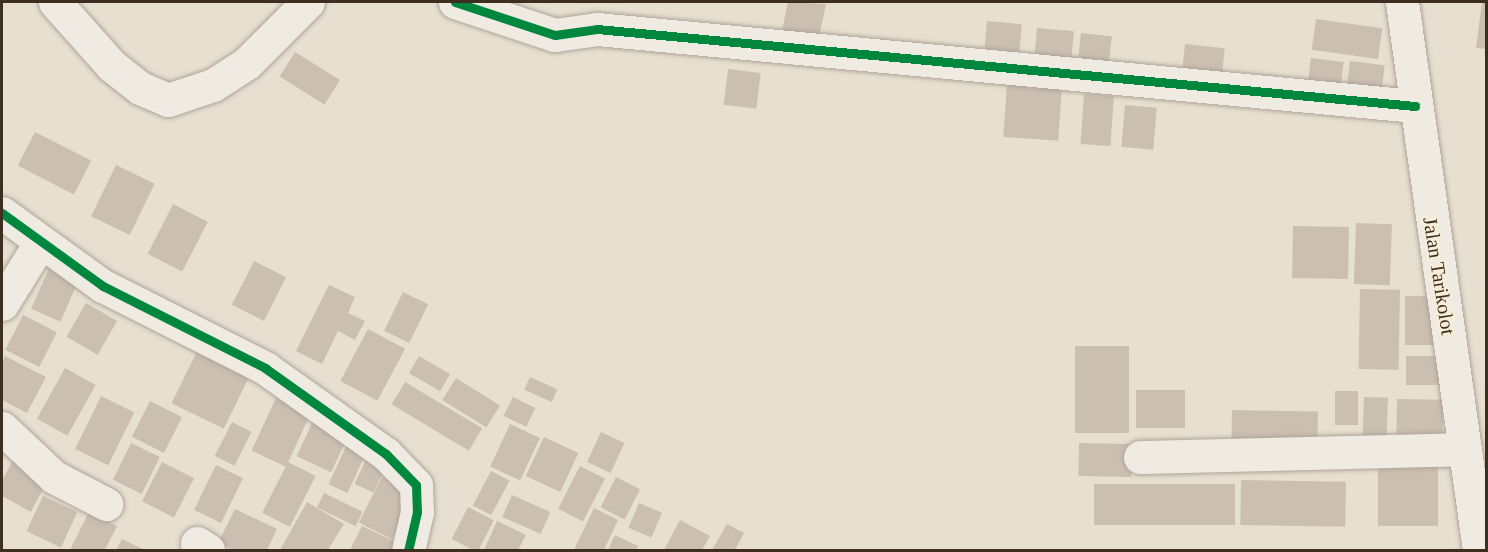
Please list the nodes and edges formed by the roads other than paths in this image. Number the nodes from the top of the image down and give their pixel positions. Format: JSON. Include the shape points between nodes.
{"nodes":[{"id":1,"x":54,"y":2,"type":"edge"},
{"id":2,"x":308,"y":2,"type":"edge"},
{"id":3,"x":455,"y":2,"type":"edge"},
{"id":4,"x":1402,"y":2,"type":"edge"},
{"id":5,"x":1415,"y":106,"type":"junction"},
{"id":6,"x":2,"y":213,"type":"edge"},
{"id":7,"x":40,"y":243,"type":"junction"},
{"id":8,"x":2,"y":304,"type":"edge"},
{"id":9,"x":2,"y":428,"type":"edge"},
{"id":10,"x":1465,"y":449,"type":"junction"},
{"id":11,"x":1140,"y":457,"type":"dead end"},
{"id":12,"x":106,"y":504,"type":"dead end"},
{"id":13,"x":408,"y":550,"type":"edge"},
{"id":14,"x":1479,"y":550,"type":"edge"}],
"edges":[{"from":1,"to":2,"type":"street","via":[[112,66],[140,88],[168,100],[213,85],[247,63]]},
{"from":3,"to":5,"type":"street","via":[[555,35],[597,29]]},
{"from":4,"to":5,"type":"street","name":"Jalan Tarikolot"},
{"from":5,"to":10,"type":"street","name":"Jalan Tarikolot"},
{"from":6,"to":7,"type":"street"},
{"from":7,"to":8,"type":"street"},
{"from":7,"to":13,"type":"street","via":[[103,285],[264,368],[386,454],[416,485],[417,512]]},
{"from":9,"to":12,"type":"street","via":[[54,477]]},
{"from":10,"to":11,"type":"street"},
{"from":10,"to":14,"type":"street","name":"Jalan Tarikolot"}]}
